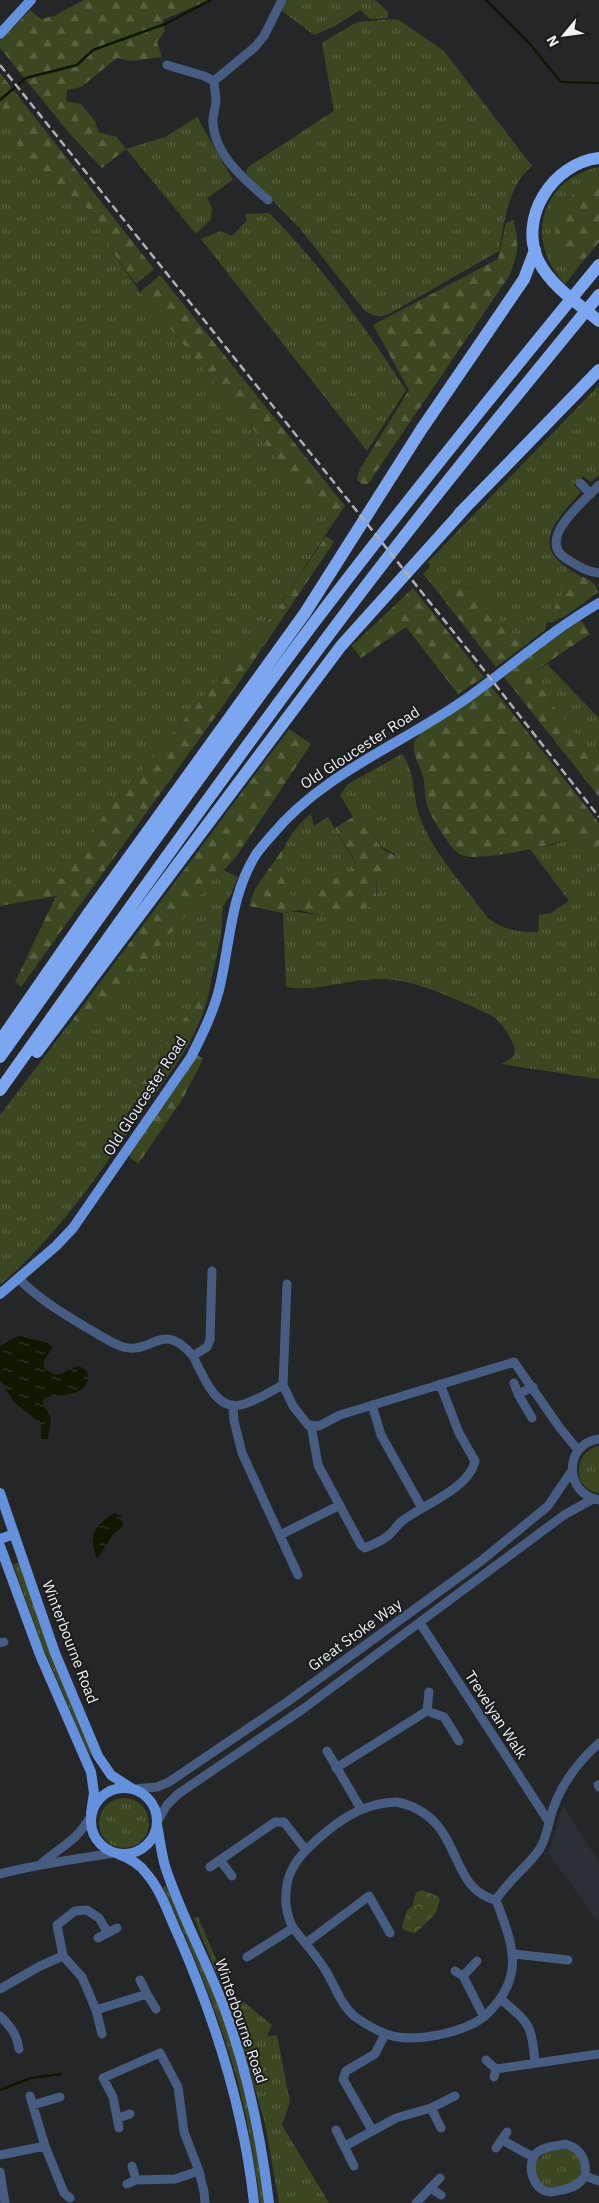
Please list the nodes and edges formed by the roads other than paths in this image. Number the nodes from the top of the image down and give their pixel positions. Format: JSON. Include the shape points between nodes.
{"nodes":[{"id":1,"x":31,"y":0,"type":"edge"},
{"id":2,"x":282,"y":0,"type":"edge"},
{"id":3,"x":0,"y":34,"type":"edge"},
{"id":4,"x":167,"y":65,"type":"dead end"},
{"id":5,"x":214,"y":81,"type":"junction"},
{"id":6,"x":599,"y":158,"type":"edge"},
{"id":7,"x":268,"y":200,"type":"dead end"},
{"id":8,"x":535,"y":250,"type":"junction"},
{"id":9,"x":595,"y":270,"type":"edge"},
{"id":10,"x":599,"y":295,"type":"edge"},
{"id":11,"x":599,"y":321,"type":"edge"},
{"id":12,"x":599,"y":370,"type":"edge"},
{"id":13,"x":580,"y":483,"type":"dead end"},
{"id":14,"x":599,"y":485,"type":"edge"},
{"id":15,"x":591,"y":494,"type":"junction"},
{"id":16,"x":465,"y":508,"type":"junction"},
{"id":17,"x":599,"y":574,"type":"edge"},
{"id":18,"x":599,"y":604,"type":"edge"},
{"id":19,"x":250,"y":742,"type":"junction"},
{"id":20,"x":0,"y":1041,"type":"edge"},
{"id":21,"x":0,"y":1057,"type":"edge"},
{"id":22,"x":0,"y":1091,"type":"edge"},
{"id":23,"x":212,"y":1271,"type":"dead end"},
{"id":24,"x":19,"y":1279,"type":"junction"},
{"id":25,"x":287,"y":1284,"type":"dead end"},
{"id":26,"x":0,"y":1294,"type":"edge"},
{"id":27,"x":192,"y":1356,"type":"junction"},
{"id":28,"x":514,"y":1383,"type":"dead end"},
{"id":29,"x":440,"y":1384,"type":"junction"},
{"id":30,"x":283,"y":1385,"type":"junction"},
{"id":31,"x":533,"y":1387,"type":"junction"},
{"id":32,"x":518,"y":1394,"type":"junction"},
{"id":33,"x":372,"y":1405,"type":"junction"},
{"id":34,"x":233,"y":1406,"type":"junction"},
{"id":35,"x":532,"y":1418,"type":"dead end"},
{"id":36,"x":311,"y":1425,"type":"junction"},
{"id":37,"x":599,"y":1431,"type":"edge"},
{"id":38,"x":595,"y":1439,"type":"edge"},
{"id":39,"x":578,"y":1450,"type":"junction"},
{"id":40,"x":571,"y":1472,"type":"junction"},
{"id":41,"x":0,"y":1493,"type":"edge"},
{"id":42,"x":596,"y":1499,"type":"edge"},
{"id":43,"x":340,"y":1505,"type":"junction"},
{"id":44,"x":422,"y":1508,"type":"junction"},
{"id":45,"x":14,"y":1534,"type":"junction"},
{"id":46,"x":280,"y":1535,"type":"junction"},
{"id":47,"x":0,"y":1539,"type":"edge"},
{"id":48,"x":0,"y":1546,"type":"edge"},
{"id":49,"x":298,"y":1575,"type":"dead end"},
{"id":50,"x":420,"y":1623,"type":"junction"},
{"id":51,"x":429,"y":1692,"type":"dead end"},
{"id":52,"x":427,"y":1711,"type":"junction"},
{"id":53,"x":459,"y":1740,"type":"dead end"},
{"id":54,"x":599,"y":1743,"type":"edge"},
{"id":55,"x":326,"y":1751,"type":"dead end"},
{"id":56,"x":336,"y":1768,"type":"junction"},
{"id":57,"x":132,"y":1789,"type":"junction"},
{"id":58,"x":360,"y":1809,"type":"junction"},
{"id":59,"x":91,"y":1814,"type":"junction"},
{"id":60,"x":549,"y":1822,"type":"junction"},
{"id":61,"x":157,"y":1823,"type":"junction"},
{"id":62,"x":305,"y":1849,"type":"junction"},
{"id":63,"x":117,"y":1854,"type":"junction"},
{"id":64,"x":220,"y":1860,"type":"junction"},
{"id":65,"x":41,"y":1864,"type":"junction"},
{"id":66,"x":210,"y":1867,"type":"dead end"},
{"id":67,"x":0,"y":1874,"type":"edge"},
{"id":68,"x":232,"y":1876,"type":"dead end"},
{"id":69,"x":496,"y":1900,"type":"junction"},
{"id":70,"x":117,"y":1928,"type":"dead end"},
{"id":71,"x":293,"y":1928,"type":"junction"},
{"id":72,"x":108,"y":1933,"type":"junction"},
{"id":73,"x":390,"y":1933,"type":"dead end"},
{"id":74,"x":98,"y":1938,"type":"dead end"},
{"id":75,"x":306,"y":1942,"type":"junction"},
{"id":76,"x":514,"y":1954,"type":"junction"},
{"id":77,"x":62,"y":1956,"type":"junction"},
{"id":78,"x":248,"y":1957,"type":"dead end"},
{"id":79,"x":568,"y":1960,"type":"dead end"},
{"id":80,"x":477,"y":1961,"type":"dead end"},
{"id":81,"x":140,"y":1980,"type":"dead end"},
{"id":82,"x":0,"y":1988,"type":"edge"},
{"id":83,"x":147,"y":1994,"type":"junction"},
{"id":84,"x":502,"y":2000,"type":"junction"},
{"id":85,"x":156,"y":2008,"type":"dead end"},
{"id":86,"x":96,"y":2010,"type":"junction"},
{"id":87,"x":0,"y":2016,"type":"edge"},
{"id":88,"x":484,"y":2017,"type":"junction"},
{"id":89,"x":102,"y":2034,"type":"dead end"},
{"id":90,"x":385,"y":2034,"type":"junction"},
{"id":91,"x":19,"y":2048,"type":"dead end"},
{"id":92,"x":599,"y":2054,"type":"edge"},
{"id":93,"x":486,"y":2060,"type":"dead end"},
{"id":94,"x":535,"y":2062,"type":"junction"},
{"id":95,"x":455,"y":2096,"type":"dead end"},
{"id":96,"x":60,"y":2097,"type":"dead end"},
{"id":97,"x":431,"y":2108,"type":"junction"},
{"id":98,"x":130,"y":2114,"type":"dead end"},
{"id":99,"x":441,"y":2128,"type":"dead end"},
{"id":100,"x":336,"y":2130,"type":"dead end"},
{"id":101,"x":372,"y":2130,"type":"junction"},
{"id":102,"x":507,"y":2132,"type":"dead end"},
{"id":103,"x":46,"y":2146,"type":"junction"},
{"id":104,"x":345,"y":2146,"type":"junction"},
{"id":105,"x":0,"y":2155,"type":"edge"},
{"id":106,"x":533,"y":2157,"type":"junction"},
{"id":107,"x":132,"y":2166,"type":"dead end"},
{"id":108,"x":354,"y":2166,"type":"dead end"},
{"id":109,"x":198,"y":2171,"type":"junction"},
{"id":110,"x":0,"y":2172,"type":"edge"},
{"id":111,"x":585,"y":2176,"type":"junction"},
{"id":112,"x":440,"y":2178,"type":"dead end"},
{"id":113,"x":136,"y":2180,"type":"junction"},
{"id":114,"x":599,"y":2181,"type":"edge"},
{"id":115,"x":127,"y":2184,"type":"dead end"},
{"id":116,"x":430,"y":2188,"type":"junction"},
{"id":117,"x":441,"y":2194,"type":"dead end"},
{"id":118,"x":64,"y":2196,"type":"dead end"},
{"id":119,"x":5,"y":2203,"type":"edge"},
{"id":120,"x":205,"y":2203,"type":"edge"},
{"id":121,"x":254,"y":2203,"type":"edge"},
{"id":122,"x":269,"y":2203,"type":"edge"},
{"id":123,"x":416,"y":2203,"type":"edge"}],
"edges":[{"from":1,"to":3,"type":"main road"},
{"from":2,"to":5,"type":"street","via":[[255,48]]},
{"from":4,"to":5,"type":"street"},
{"from":5,"to":7,"type":"street","via":[[213,120],[220,144],[236,170]]},
{"from":6,"to":8,"type":"highway","via":[[584,161],[568,170],[547,189],[535,218]]},
{"from":8,"to":11,"type":"highway","via":[[550,278]]},
{"from":8,"to":20,"type":"highway","via":[[524,279],[421,430],[305,613]]},
{"from":9,"to":21,"type":"highway","via":[[309,630]]},
{"from":10,"to":19,"type":"highway","via":[[417,521]]},
{"from":12,"to":16,"type":"highway"},
{"from":13,"to":15,"type":"street"},
{"from":14,"to":15,"type":"street"},
{"from":15,"to":17,"type":"street","via":[[563,523],[556,546],[565,558]]},
{"from":16,"to":19,"type":"highway","via":[[377,598],[297,693]]},
{"from":16,"to":22,"type":"highway","via":[[341,646],[37,1053]]},
{"from":18,"to":24,"type":"main road","name":"Old Gloucester Road","via":[[551,633],[469,697],[306,800],[279,826],[255,855],[240,888],[218,992],[191,1056],[83,1215],[56,1246]]},
{"from":19,"to":22,"type":"highway"},
{"from":23,"to":27,"type":"street","via":[[210,1340],[207,1347]]},
{"from":24,"to":26,"type":"main road","name":"Old Gloucester Road"},
{"from":24,"to":27,"type":"street","via":[[57,1309],[111,1342],[125,1348],[136,1348],[166,1338],[183,1344]]},
{"from":25,"to":30,"type":"street"},
{"from":27,"to":34,"type":"street","via":[[216,1398]]},
{"from":28,"to":32,"type":"street"},
{"from":29,"to":31,"type":"street","via":[[514,1362]]},
{"from":29,"to":33,"type":"street"},
{"from":29,"to":44,"type":"street","via":[[459,1433],[475,1461],[473,1471],[462,1481]]},
{"from":30,"to":34,"type":"street","via":[[243,1405]]},
{"from":30,"to":36,"type":"street","via":[[294,1406]]},
{"from":31,"to":32,"type":"street"},
{"from":31,"to":39,"type":"street"},
{"from":32,"to":35,"type":"street"},
{"from":33,"to":36,"type":"street","via":[[319,1426]]},
{"from":33,"to":44,"type":"street","via":[[381,1435]]},
{"from":34,"to":46,"type":"street","via":[[242,1453]]},
{"from":36,"to":43,"type":"street","via":[[318,1465]]},
{"from":37,"to":38,"type":"street"},
{"from":38,"to":39,"type":"street"},
{"from":39,"to":40,"type":"street","name":"Great Stoke Way"},
{"from":40,"to":42,"type":"street","via":[[578,1489]]},
{"from":40,"to":57,"type":"street","name":"Great Stoke Way","via":[[548,1506],[481,1561],[326,1674],[180,1776],[157,1787]]},
{"from":41,"to":45,"type":"main road","name":"Winterbourne Road"},
{"from":42,"to":50,"type":"street","name":"Great Stoke Way","via":[[564,1515]]},
{"from":43,"to":44,"type":"street","via":[[365,1548],[378,1543],[400,1522]]},
{"from":43,"to":46,"type":"street"},
{"from":45,"to":47,"type":"main road"},
{"from":45,"to":57,"type":"main road","name":"Winterbourne Road","via":[[55,1653],[98,1756],[111,1775]]},
{"from":46,"to":49,"type":"street"},
{"from":48,"to":59,"type":"main road","name":"Winterbourne Road","via":[[40,1655],[90,1772],[94,1793]]},
{"from":50,"to":60,"type":"street","name":"Trevelyan Walk"},
{"from":50,"to":61,"type":"street","name":"Great Stoke Way","via":[[304,1709],[178,1794]]},
{"from":51,"to":52,"type":"street"},
{"from":52,"to":53,"type":"street","via":[[444,1717]]},
{"from":52,"to":56,"type":"street"},
{"from":54,"to":60,"type":"street","via":[[563,1785]]},
{"from":55,"to":56,"type":"street"},
{"from":56,"to":58,"type":"street"},
{"from":57,"to":59,"type":"main road","via":[[120,1788],[102,1796]]},
{"from":57,"to":61,"type":"main road","via":[[151,1802]]},
{"from":58,"to":62,"type":"street"},
{"from":58,"to":69,"type":"street","via":[[397,1802],[430,1816],[444,1832],[468,1882],[483,1897]]},
{"from":59,"to":63,"type":"main road","via":[[93,1834],[106,1849]]},
{"from":59,"to":65,"type":"street","via":[[72,1841]]},
{"from":60,"to":69,"type":"street","via":[[539,1850]]},
{"from":61,"to":63,"type":"main road","via":[[144,1848]]},
{"from":61,"to":122,"type":"main road","name":"Winterbourne Road","via":[[162,1854],[173,1887],[208,1968],[240,2055],[258,2125]]},
{"from":62,"to":64,"type":"street","via":[[280,1821]]},
{"from":62,"to":71,"type":"street","via":[[292,1867],[285,1890],[287,1912]]},
{"from":63,"to":65,"type":"street"},
{"from":63,"to":121,"type":"main road","name":"Winterbourne Road","via":[[140,1866],[155,1886],[211,2015],[243,2130]]},
{"from":64,"to":66,"type":"street"},
{"from":64,"to":68,"type":"street"},
{"from":65,"to":67,"type":"street"},
{"from":69,"to":76,"type":"street"},
{"from":70,"to":72,"type":"street"},
{"from":71,"to":75,"type":"street"},
{"from":71,"to":78,"type":"street"},
{"from":72,"to":74,"type":"street"},
{"from":72,"to":77,"type":"street","via":[[94,1913],[75,1911],[57,1925]]},
{"from":73,"to":75,"type":"street","via":[[369,1896]]},
{"from":75,"to":90,"type":"street","via":[[346,2007],[354,2016]]},
{"from":76,"to":79,"type":"street"},
{"from":76,"to":84,"type":"street","via":[[511,1978]]},
{"from":77,"to":82,"type":"street"},
{"from":77,"to":86,"type":"street","via":[[82,1977]]},
{"from":80,"to":88,"type":"street","via":[[459,1974]]},
{"from":81,"to":83,"type":"street"},
{"from":83,"to":85,"type":"street"},
{"from":83,"to":86,"type":"street"},
{"from":84,"to":88,"type":"street"},
{"from":84,"to":94,"type":"street","via":[[524,2019],[532,2032]]},
{"from":86,"to":89,"type":"street"},
{"from":87,"to":91,"type":"street","via":[[11,2027]]},
{"from":88,"to":90,"type":"street","via":[[463,2029],[440,2035],[410,2037]]},
{"from":90,"to":101,"type":"street","via":[[375,2054],[346,2071],[343,2079]]},
{"from":92,"to":94,"type":"street"},
{"from":93,"to":94,"type":"street","via":[[495,2073]]},
{"from":95,"to":97,"type":"street"},
{"from":96,"to":103,"type":"street","via":[[32,2100]]},
{"from":97,"to":99,"type":"street"},
{"from":97,"to":101,"type":"street","via":[[396,2118]]},
{"from":98,"to":109,"type":"street","via":[[118,2123],[113,2098],[103,2078],[160,2054],[178,2087],[184,2132]]},
{"from":100,"to":104,"type":"street"},
{"from":101,"to":104,"type":"street"},
{"from":102,"to":106,"type":"street","via":[[499,2144]]},
{"from":103,"to":105,"type":"street"},
{"from":103,"to":118,"type":"street"},
{"from":104,"to":108,"type":"street"},
{"from":106,"to":111,"type":"street","via":[[544,2148],[565,2144],[574,2146],[584,2159]]},
{"from":106,"to":111,"type":"street","via":[[534,2182],[546,2191],[574,2187]]},
{"from":107,"to":113,"type":"street"},
{"from":109,"to":113,"type":"street","via":[[175,2179]]},
{"from":109,"to":120,"type":"street"},
{"from":110,"to":119,"type":"street"},
{"from":111,"to":114,"type":"street"},
{"from":112,"to":116,"type":"street"},
{"from":113,"to":115,"type":"street"},
{"from":116,"to":117,"type":"street"},
{"from":116,"to":123,"type":"street"}]}
